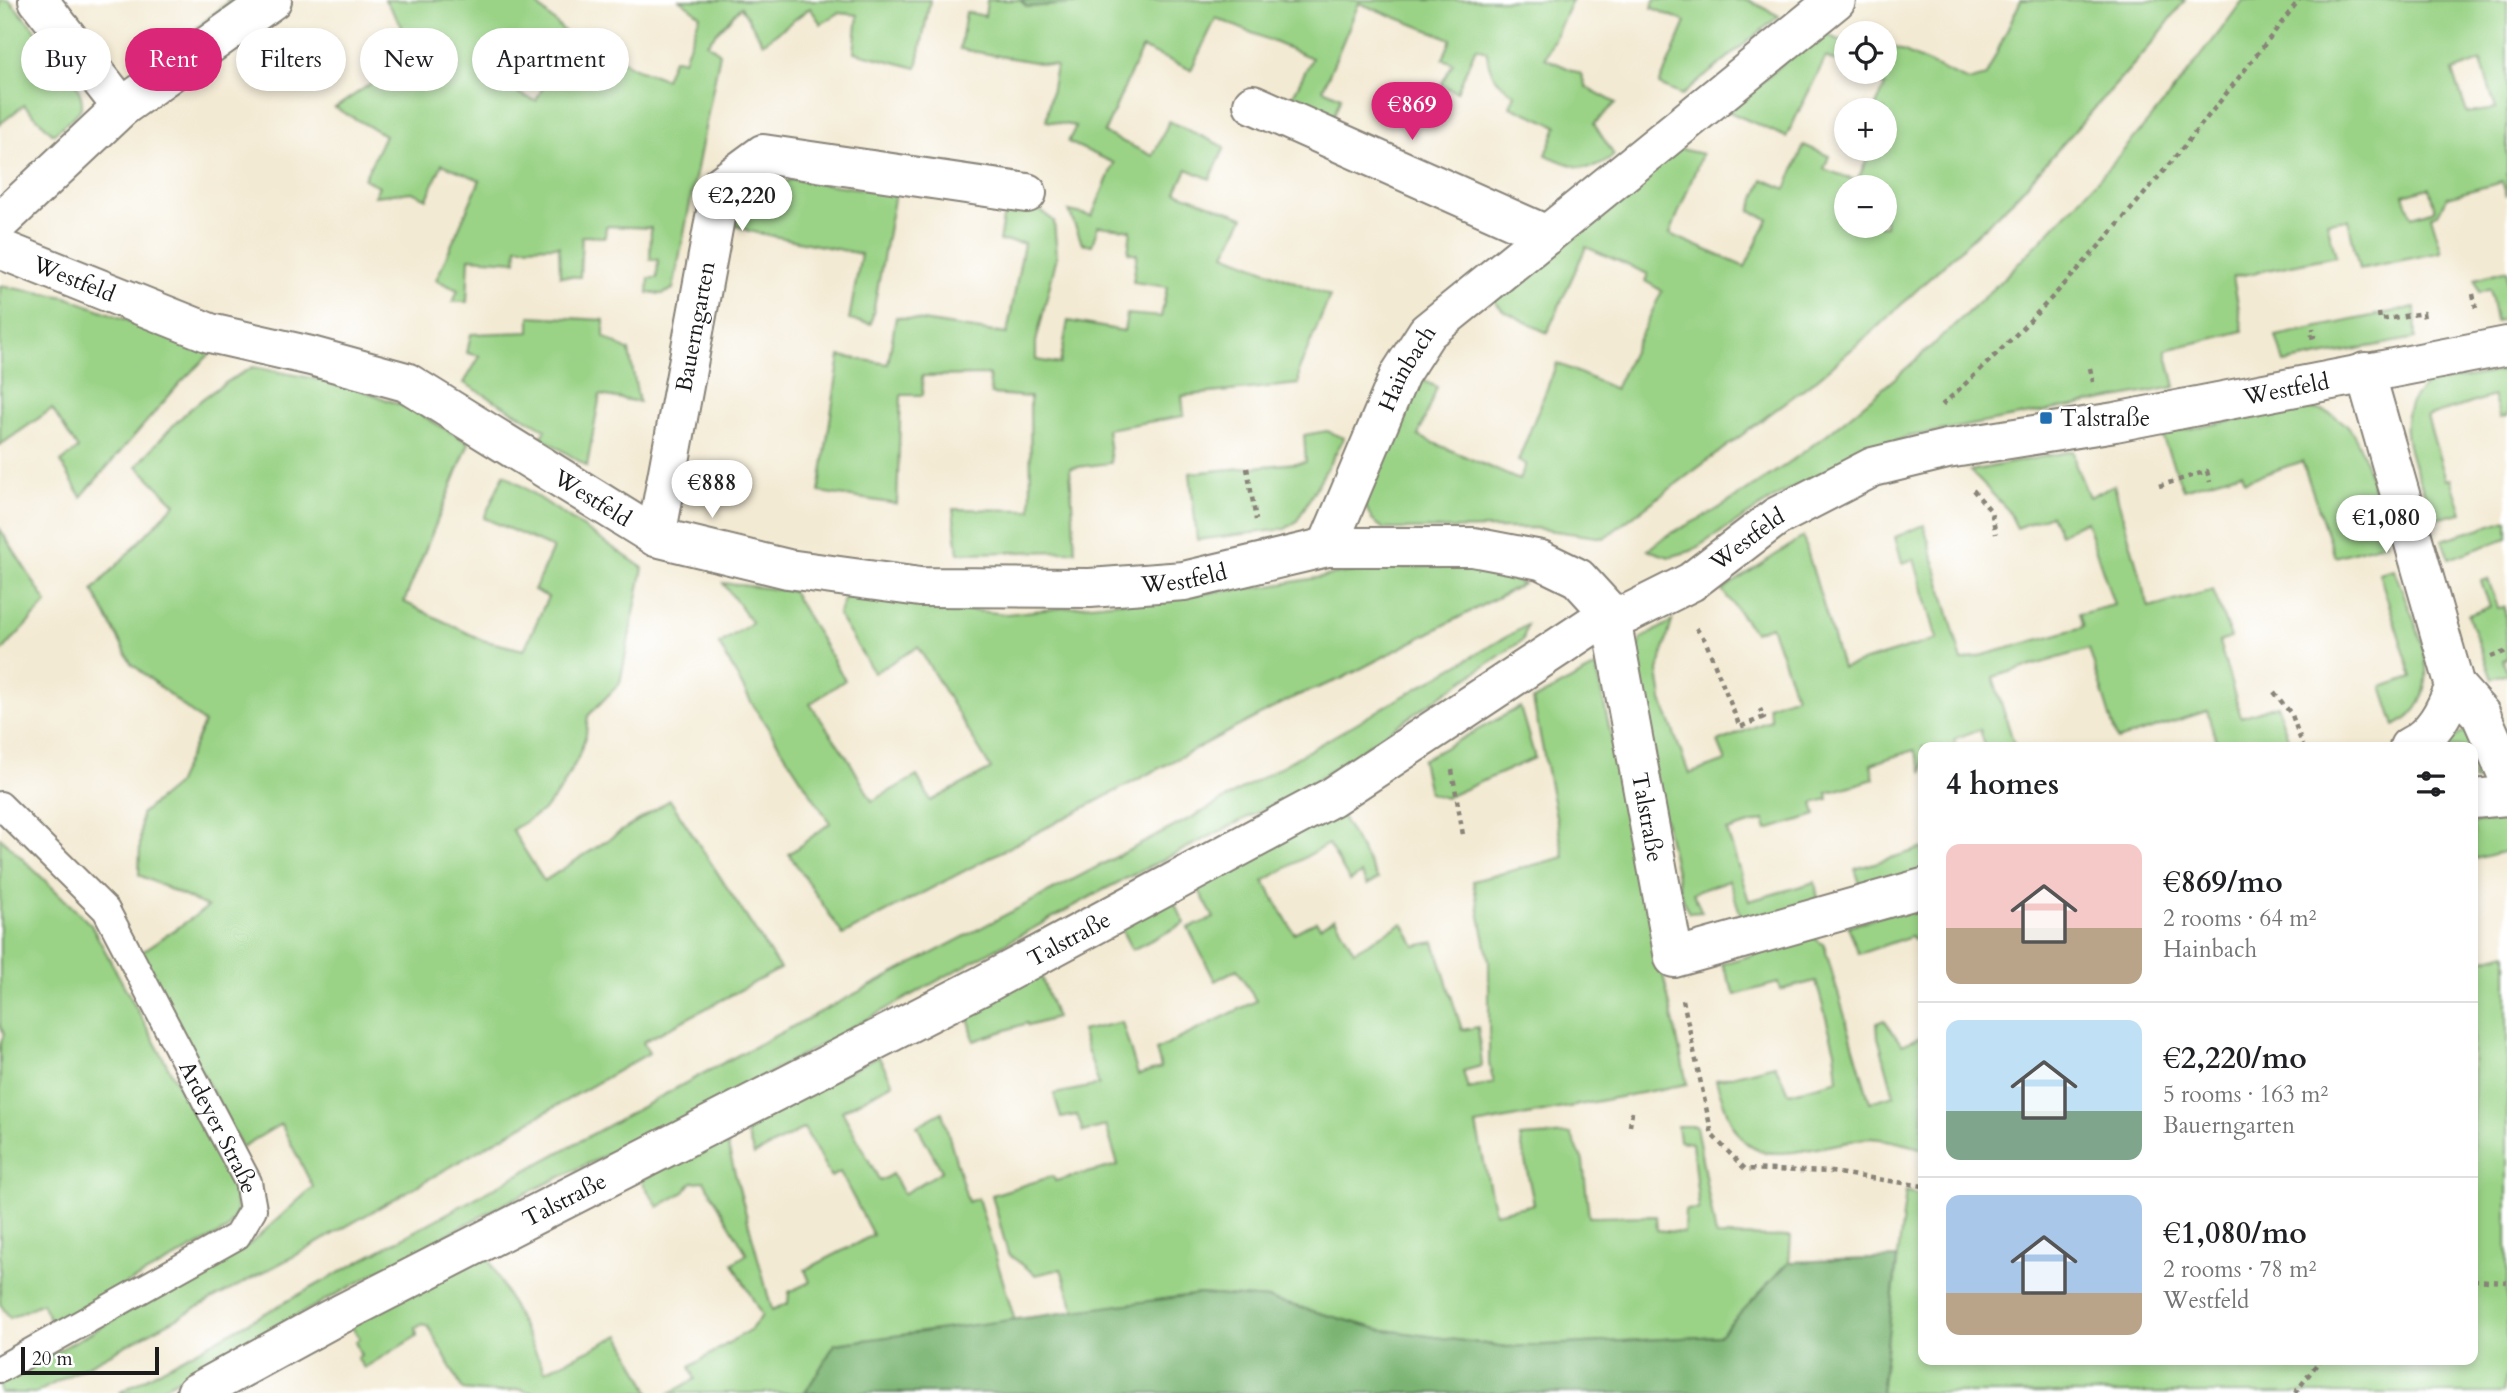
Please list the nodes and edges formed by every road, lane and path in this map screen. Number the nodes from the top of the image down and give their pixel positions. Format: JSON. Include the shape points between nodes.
{"nodes":[{"id":1,"x":38,"y":0,"type":"edge"},
{"id":2,"x":272,"y":0,"type":"edge"},
{"id":3,"x":1836,"y":0,"type":"edge"},
{"id":4,"x":2299,"y":0,"type":"edge"},
{"id":5,"x":1253,"y":104,"type":"dead end"},
{"id":6,"x":122,"y":107,"type":"junction"},
{"id":7,"x":1027,"y":193,"type":"dead end"},
{"id":8,"x":0,"y":222,"type":"edge"},
{"id":9,"x":1547,"y":235,"type":"junction"},
{"id":10,"x":0,"y":249,"type":"edge"},
{"id":11,"x":2507,"y":346,"type":"edge"},
{"id":12,"x":2365,"y":372,"type":"junction"},
{"id":13,"x":1938,"y":409,"type":"dead end"},
{"id":14,"x":1247,"y":468,"type":"dead end"},
{"id":15,"x":2210,"y":482,"type":"dead end"},
{"id":16,"x":2159,"y":486,"type":"dead end"},
{"id":17,"x":656,"y":537,"type":"junction"},
{"id":18,"x":1326,"y":547,"type":"junction"},
{"id":19,"x":1264,"y":562,"type":"junction"},
{"id":20,"x":1670,"y":593,"type":"junction"},
{"id":21,"x":1610,"y":612,"type":"junction"},
{"id":22,"x":2455,"y":686,"type":"junction"},
{"id":23,"x":2274,"y":692,"type":"dead end"},
{"id":24,"x":1760,"y":709,"type":"dead end"},
{"id":25,"x":1443,"y":724,"type":"junction"},
{"id":26,"x":2301,"y":742,"type":"edge"},
{"id":27,"x":2419,"y":742,"type":"edge"},
{"id":28,"x":2507,"y":775,"type":"edge"},
{"id":29,"x":2507,"y":796,"type":"edge"},
{"id":30,"x":2478,"y":799,"type":"edge"},
{"id":31,"x":0,"y":805,"type":"edge"},
{"id":32,"x":1463,"y":835,"type":"dead end"},
{"id":33,"x":1918,"y":889,"type":"edge"},
{"id":34,"x":1675,"y":958,"type":"junction"},
{"id":35,"x":1632,"y":1112,"type":"dead end"},
{"id":36,"x":1630,"y":1126,"type":"dead end"},
{"id":37,"x":1918,"y":1185,"type":"edge"},
{"id":38,"x":2478,"y":1280,"type":"edge"},
{"id":39,"x":2507,"y":1282,"type":"edge"},
{"id":40,"x":2316,"y":1365,"type":"edge"},
{"id":41,"x":0,"y":1369,"type":"edge"},
{"id":42,"x":196,"y":1393,"type":"edge"},
{"id":43,"x":2295,"y":1393,"type":"edge"}],
"edges":[{"from":1,"to":6,"type":"street"},
{"from":2,"to":6,"type":"street"},
{"from":3,"to":9,"type":"street","name":"Hainbach"},
{"from":4,"to":13,"type":"path","via":[[2117,225],[1990,363]]},
{"from":5,"to":9,"type":"street"},
{"from":6,"to":8,"type":"street"},
{"from":7,"to":17,"type":"street","name":"Bauerngarten","via":[[763,154],[721,185]]},
{"from":9,"to":18,"type":"street","name":"Hainbach","via":[[1427,332],[1399,374]]},
{"from":10,"to":17,"type":"street","name":"Westfeld","via":[[210,333],[405,382]]},
{"from":11,"to":12,"type":"street","name":"Westfeld"},
{"from":12,"to":20,"type":"street","name":"Westfeld","via":[[2115,422],[1947,449],[1873,467],[1776,517]]},
{"from":12,"to":22,"type":"street"},
{"from":14,"to":19,"type":"path"},
{"from":15,"to":16,"type":"path","via":[[2207,471]]},
{"from":17,"to":19,"type":"street","name":"Westfeld","via":[[788,569],[920,587],[1090,587],[1184,581]]},
{"from":18,"to":19,"type":"street","name":"Westfeld"},
{"from":18,"to":21,"type":"street","name":"Westfeld","via":[[1473,547],[1541,561],[1578,578]]},
{"from":20,"to":21,"type":"street","name":"Westfeld","via":[[1627,614]]},
{"from":20,"to":24,"type":"path","via":[[1705,640],[1740,727],[1763,717]]},
{"from":21,"to":25,"type":"street","name":"Talstraße"},
{"from":21,"to":34,"type":"street","name":"Talstraße"},
{"from":22,"to":27,"type":"street","via":[[2443,716]]},
{"from":22,"to":28,"type":"street","via":[[2481,715]]},
{"from":23,"to":26,"type":"path","via":[[2292,715]]},
{"from":25,"to":32,"type":"path"},
{"from":25,"to":42,"type":"street","name":"Talstraße","via":[[1332,797],[981,986],[329,1320]]},
{"from":29,"to":30,"type":"street"},
{"from":31,"to":41,"type":"lane","name":"Ardeyer Straße","via":[[106,910],[248,1182],[253,1209],[237,1236]]},
{"from":33,"to":34,"type":"street"},
{"from":34,"to":37,"type":"path","via":[[1712,1135],[1745,1169],[1831,1172]]},
{"from":35,"to":36,"type":"path"},
{"from":38,"to":39,"type":"path"},
{"from":40,"to":43,"type":"path"}]}
